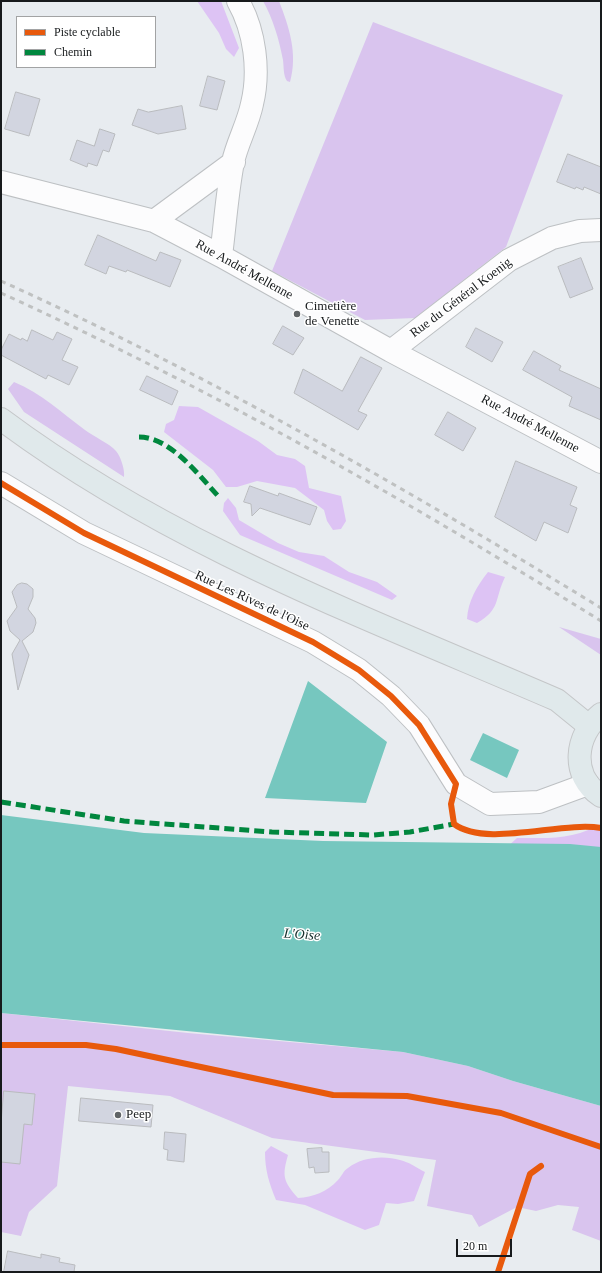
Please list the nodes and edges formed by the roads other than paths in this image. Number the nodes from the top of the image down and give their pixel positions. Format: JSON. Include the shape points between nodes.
{"nodes":[{"id":1,"x":238,"y":1,"type":"edge"},
{"id":2,"x":234,"y":162,"type":"junction"},
{"id":3,"x":1,"y":182,"type":"edge"},
{"id":4,"x":154,"y":221,"type":"junction"},
{"id":5,"x":601,"y":230,"type":"edge"},
{"id":6,"x":221,"y":256,"type":"junction"},
{"id":7,"x":392,"y":351,"type":"junction"},
{"id":8,"x":1,"y":419,"type":"edge"},
{"id":9,"x":601,"y":462,"type":"edge"},
{"id":10,"x":1,"y":483,"type":"edge"},
{"id":11,"x":595,"y":720,"type":"edge"},
{"id":12,"x":595,"y":790,"type":"edge"}],
"edges":[{"from":1,"to":2,"type":"street","via":[[244,11],[253,44],[256,72],[252,104]]},
{"from":2,"to":4,"type":"street"},
{"from":2,"to":6,"type":"street"},
{"from":3,"to":4,"type":"street","name":"Rue André Mellenne"},
{"from":4,"to":6,"type":"street","name":"Rue André Mellenne"},
{"from":5,"to":7,"type":"street","name":"Rue du Général Koenig","via":[[580,231],[552,238],[509,260]]},
{"from":6,"to":7,"type":"street","name":"Rue André Mellenne"},
{"from":7,"to":9,"type":"street","name":"Rue André Mellenne"},
{"from":8,"to":11,"type":"main road","via":[[50,454],[166,523],[295,587],[557,700]]},
{"from":10,"to":12,"type":"street","name":"Rue Les Rives de l'Oise","via":[[84,533],[313,642],[359,670],[391,696],[419,725],[456,784],[490,804],[539,802]]},
{"from":11,"to":12,"type":"main road","via":[[582,739],[579,755],[581,770]]}]}
